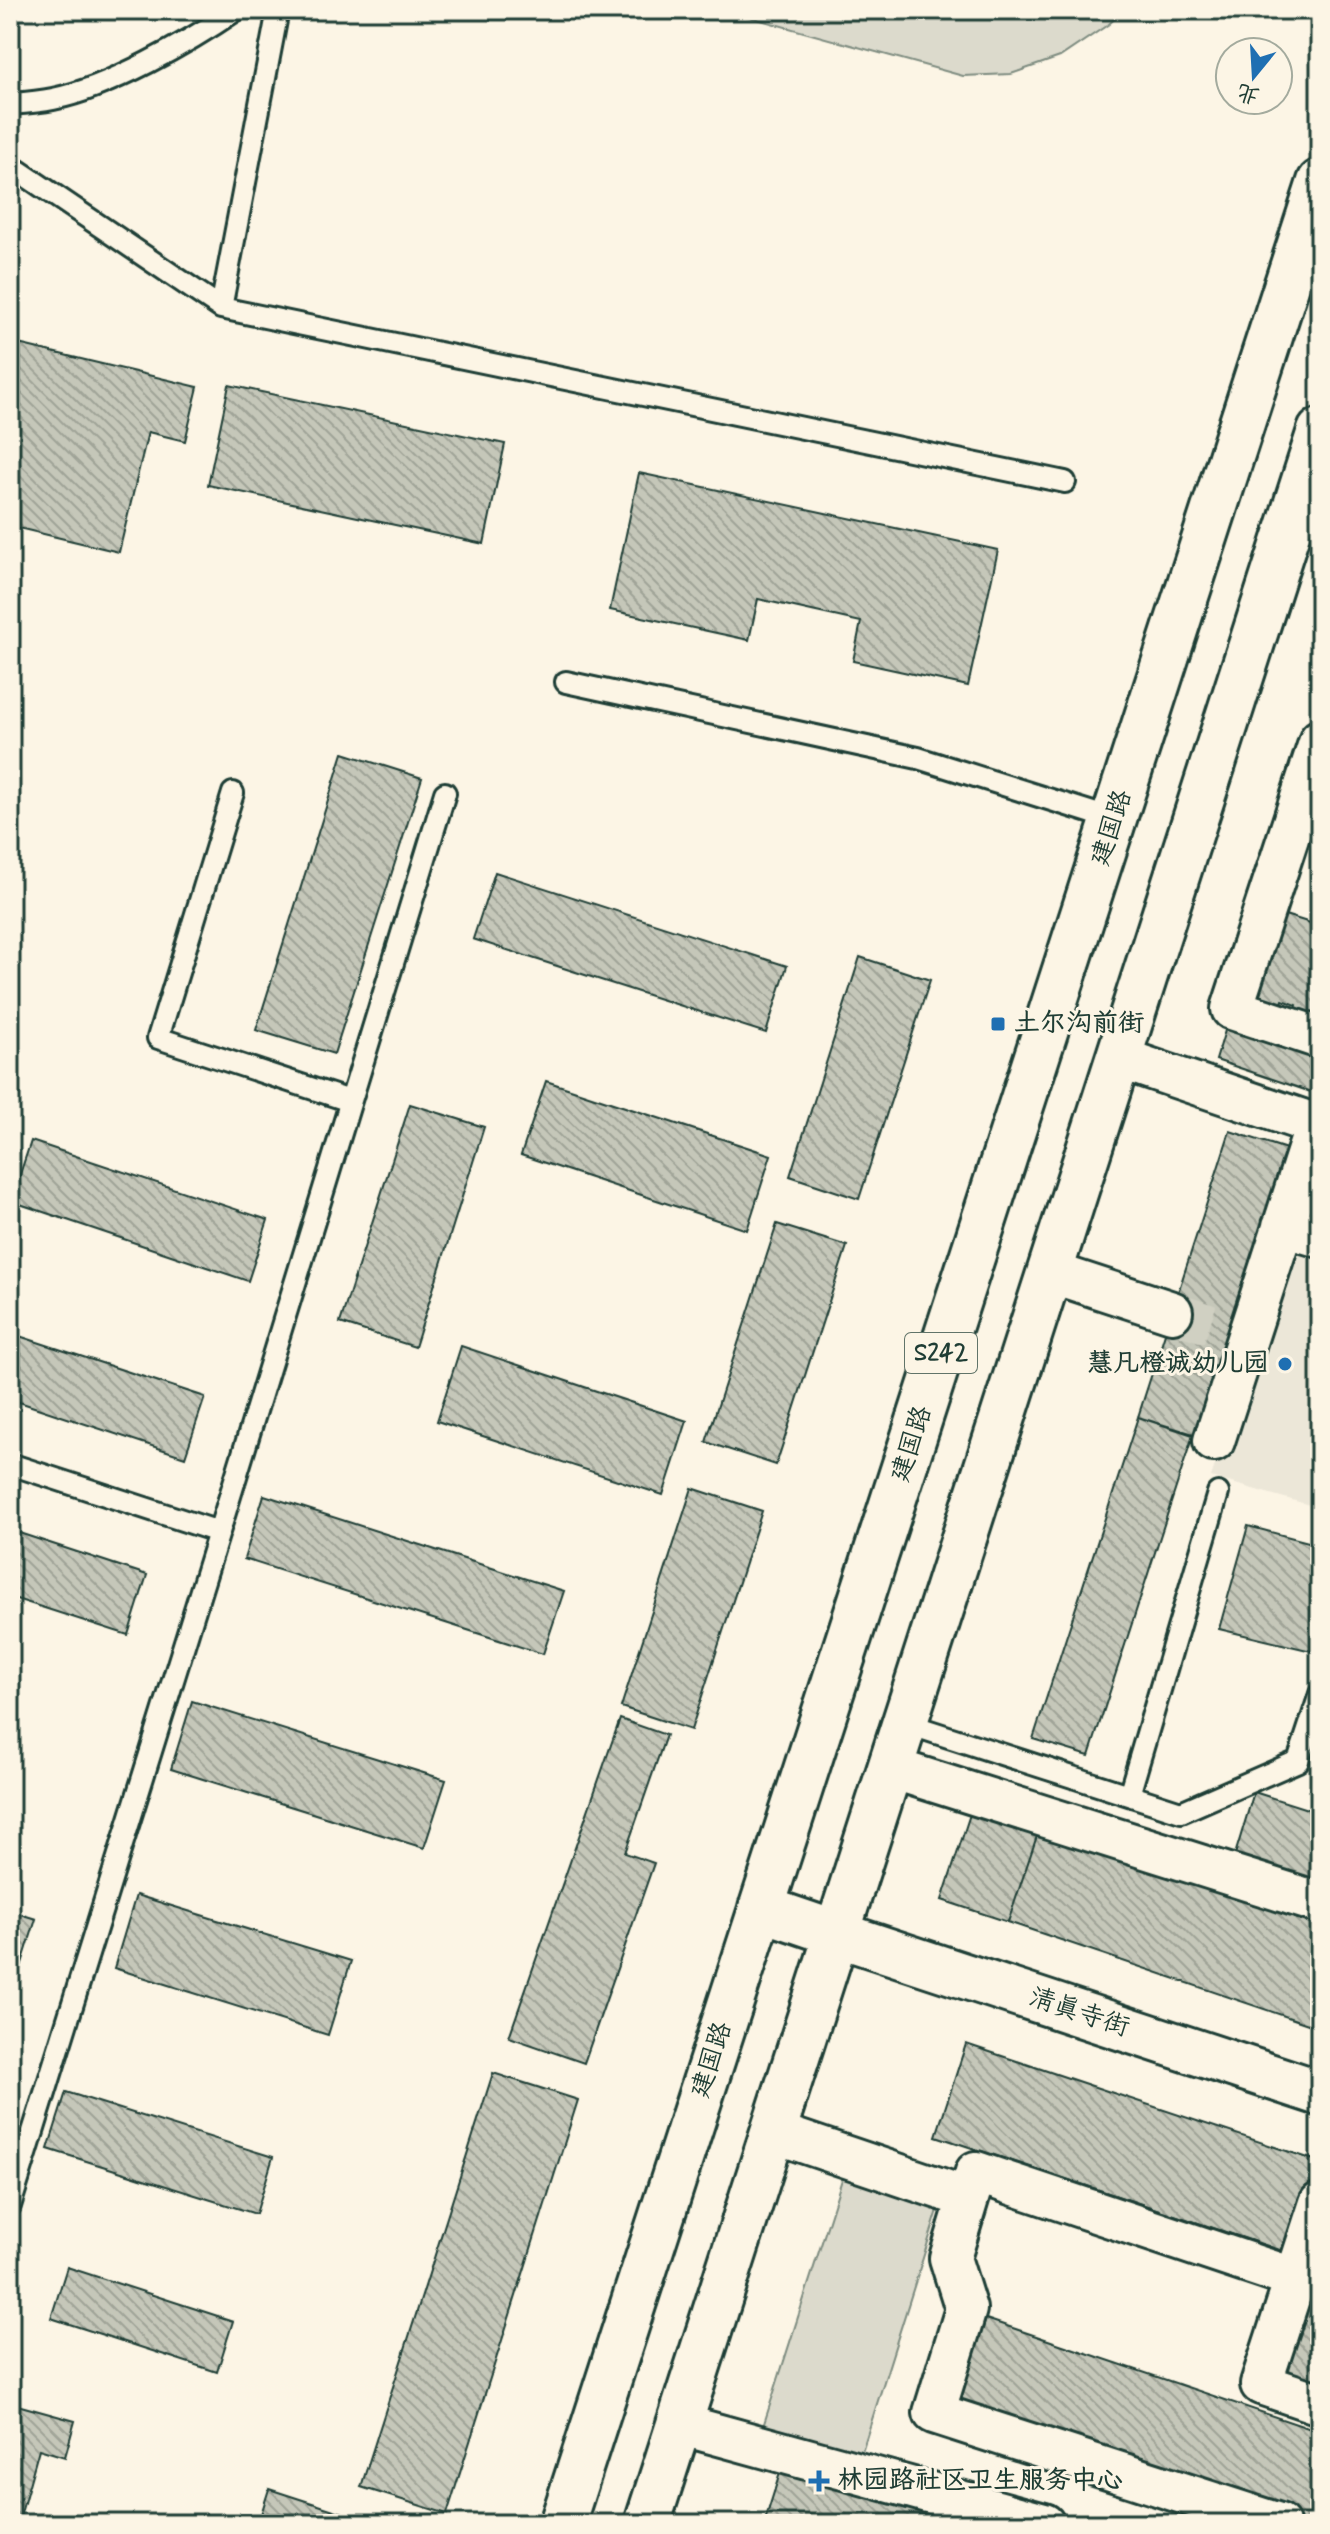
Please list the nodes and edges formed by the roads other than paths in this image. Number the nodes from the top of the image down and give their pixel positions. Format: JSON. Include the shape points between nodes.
{"nodes":[{"id":1,"x":236,"y":10,"type":"edge"},
{"id":2,"x":278,"y":10,"type":"edge"},
{"id":3,"x":10,"y":104,"type":"edge"},
{"id":4,"x":10,"y":165,"type":"edge"},
{"id":5,"x":1320,"y":182,"type":"edge"},
{"id":6,"x":221,"y":308,"type":"junction"},
{"id":7,"x":1320,"y":431,"type":"edge"},
{"id":8,"x":1065,"y":482,"type":"dead end"},
{"id":9,"x":566,"y":682,"type":"dead end"},
{"id":10,"x":1320,"y":740,"type":"edge"},
{"id":11,"x":233,"y":793,"type":"dead end"},
{"id":12,"x":445,"y":793,"type":"dead end"},
{"id":13,"x":1115,"y":820,"type":"junction"},
{"id":14,"x":1307,"y":824,"type":"edge"},
{"id":15,"x":1320,"y":1038,"type":"edge"},
{"id":16,"x":1119,"y":1058,"type":"junction"},
{"id":17,"x":350,"y":1101,"type":"junction"},
{"id":18,"x":1318,"y":1126,"type":"edge"},
{"id":19,"x":1302,"y":1232,"type":"edge"},
{"id":20,"x":1050,"y":1272,"type":"junction"},
{"id":21,"x":1172,"y":1312,"type":"tunnel mouth"},
{"id":22,"x":1214,"y":1441,"type":"dead end"},
{"id":23,"x":10,"y":1464,"type":"edge"},
{"id":24,"x":1218,"y":1493,"type":"dead end"},
{"id":25,"x":219,"y":1532,"type":"junction"},
{"id":26,"x":1320,"y":1694,"type":"edge"},
{"id":27,"x":905,"y":1723,"type":"junction"},
{"id":28,"x":891,"y":1768,"type":"junction"},
{"id":29,"x":1129,"y":1795,"type":"junction"},
{"id":30,"x":1320,"y":1903,"type":"edge"},
{"id":31,"x":761,"y":1908,"type":"junction"},
{"id":32,"x":837,"y":1934,"type":"junction"},
{"id":33,"x":1320,"y":2093,"type":"edge"},
{"id":34,"x":773,"y":2132,"type":"junction"},
{"id":35,"x":968,"y":2198,"type":"junction"},
{"id":36,"x":1320,"y":2203,"type":"edge"},
{"id":37,"x":10,"y":2206,"type":"edge"},
{"id":38,"x":1296,"y":2279,"type":"junction"},
{"id":39,"x":1320,"y":2404,"type":"edge"},
{"id":40,"x":679,"y":2424,"type":"junction"},
{"id":41,"x":562,"y":2524,"type":"edge"},
{"id":42,"x":647,"y":2524,"type":"edge"},
{"id":43,"x":1044,"y":2524,"type":"edge"},
{"id":44,"x":1279,"y":2524,"type":"edge"}],
"edges":[{"from":1,"to":3,"type":"lane","via":[[104,82],[54,99]]},
{"from":2,"to":6,"type":"lane"},
{"from":4,"to":6,"type":"lane"},
{"from":5,"to":13,"type":"main road","name":"建国路","number":"S242"},
{"from":6,"to":8,"type":"lane"},
{"from":7,"to":16,"type":"main road","number":"S242"},
{"from":9,"to":13,"type":"lane","via":[[918,758]]},
{"from":10,"to":14,"type":"street"},
{"from":11,"to":17,"type":"lane","via":[[158,1038]]},
{"from":12,"to":17,"type":"lane"},
{"from":13,"to":31,"type":"main road","name":"建国路","number":"S242"},
{"from":14,"to":15,"type":"street","via":[[1232,1009]]},
{"from":16,"to":18,"type":"street"},
{"from":16,"to":20,"type":"main road","number":"S242"},
{"from":17,"to":25,"type":"lane"},
{"from":18,"to":19,"type":"street"},
{"from":19,"to":22,"type":"street","via":[[1251,1338]]},
{"from":20,"to":21,"type":"street"},
{"from":20,"to":27,"type":"main road","number":"S242"},
{"from":23,"to":25,"type":"lane"},
{"from":24,"to":29,"type":"lane"},
{"from":25,"to":37,"type":"lane"},
{"from":26,"to":29,"type":"lane","via":[[1298,1761],[1181,1812]]},
{"from":27,"to":28,"type":"main road","number":"S242"},
{"from":27,"to":29,"type":"lane"},
{"from":28,"to":30,"type":"street"},
{"from":28,"to":32,"type":"main road","number":"S242"},
{"from":31,"to":32,"type":"main road","name":"清真寺街"},
{"from":31,"to":41,"type":"main road","name":"建国路","number":"S242"},
{"from":32,"to":33,"type":"main road","name":"清真寺街"},
{"from":32,"to":34,"type":"main road","number":"S242"},
{"from":34,"to":35,"type":"street"},
{"from":34,"to":40,"type":"main road","number":"S242"},
{"from":35,"to":38,"type":"street","via":[[976,2172]]},
{"from":35,"to":44,"type":"street","via":[[950,2258],[966,2309],[934,2413]]},
{"from":36,"to":38,"type":"street"},
{"from":38,"to":39,"type":"street","via":[[1261,2384]]},
{"from":40,"to":42,"type":"main road","number":"S242"},
{"from":40,"to":43,"type":"street"}]}
